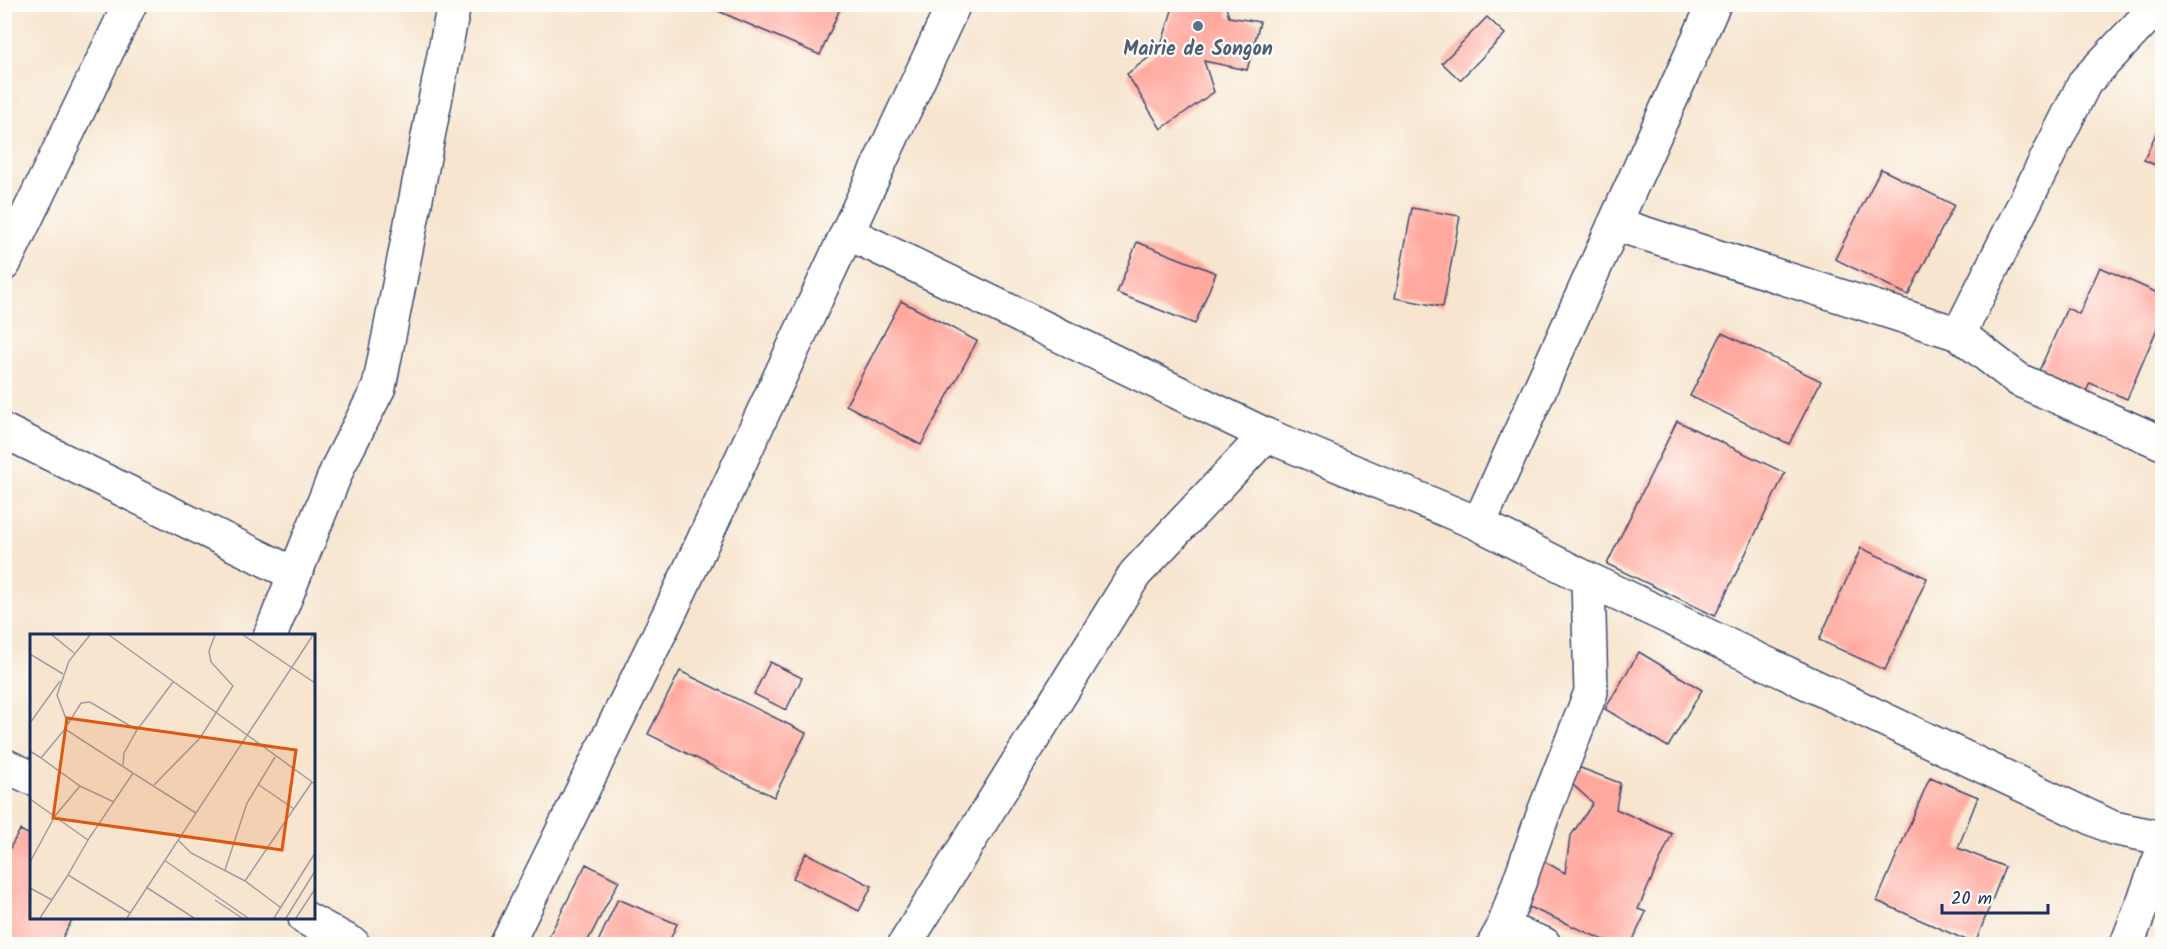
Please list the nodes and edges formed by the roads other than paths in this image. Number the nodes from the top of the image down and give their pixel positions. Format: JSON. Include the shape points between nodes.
{"nodes":[{"id":1,"x":130,"y":4,"type":"edge"},
{"id":2,"x":454,"y":4,"type":"edge"},
{"id":3,"x":954,"y":4,"type":"edge"},
{"id":4,"x":1714,"y":4,"type":"edge"},
{"id":5,"x":2147,"y":13,"type":"edge"},
{"id":6,"x":1615,"y":224,"type":"junction"},
{"id":7,"x":848,"y":232,"type":"junction"},
{"id":8,"x":4,"y":264,"type":"edge"},
{"id":9,"x":1959,"y":334,"type":"junction"},
{"id":10,"x":4,"y":431,"type":"edge"},
{"id":11,"x":1266,"y":435,"type":"junction"},
{"id":12,"x":2163,"y":443,"type":"edge"},
{"id":13,"x":1477,"y":523,"type":"junction"},
{"id":14,"x":294,"y":574,"type":"junction"},
{"id":15,"x":1588,"y":579,"type":"junction"},
{"id":16,"x":271,"y":634,"type":"edge"},
{"id":17,"x":4,"y":765,"type":"edge"},
{"id":18,"x":30,"y":777,"type":"edge"},
{"id":19,"x":2163,"y":838,"type":"edge"},
{"id":20,"x":2163,"y":853,"type":"edge"},
{"id":21,"x":2155,"y":903,"type":"edge"},
{"id":22,"x":307,"y":919,"type":"edge"},
{"id":23,"x":1499,"y":936,"type":"edge"},
{"id":24,"x":353,"y":945,"type":"edge"},
{"id":25,"x":507,"y":945,"type":"edge"},
{"id":26,"x":905,"y":945,"type":"edge"},
{"id":27,"x":1544,"y":945,"type":"edge"},
{"id":28,"x":2127,"y":945,"type":"edge"}],
"edges":[{"from":1,"to":8,"type":"street"},
{"from":2,"to":14,"type":"street","via":[[379,387],[339,465]]},
{"from":3,"to":7,"type":"street"},
{"from":4,"to":6,"type":"street"},
{"from":5,"to":9,"type":"street","via":[[2085,82]]},
{"from":6,"to":9,"type":"street"},
{"from":6,"to":13,"type":"street"},
{"from":7,"to":11,"type":"street"},
{"from":7,"to":25,"type":"street","via":[[670,612]]},
{"from":9,"to":12,"type":"street","via":[[2019,380]]},
{"from":10,"to":14,"type":"street"},
{"from":11,"to":13,"type":"street"},
{"from":11,"to":26,"type":"street","via":[[1135,574]]},
{"from":13,"to":15,"type":"street"},
{"from":14,"to":16,"type":"street"},
{"from":15,"to":19,"type":"street","via":[[2113,828]]},
{"from":15,"to":23,"type":"street","via":[[1591,692]]},
{"from":17,"to":18,"type":"street"},
{"from":20,"to":21,"type":"street"},
{"from":21,"to":28,"type":"street"},
{"from":22,"to":24,"type":"street"},
{"from":23,"to":27,"type":"street"}]}
